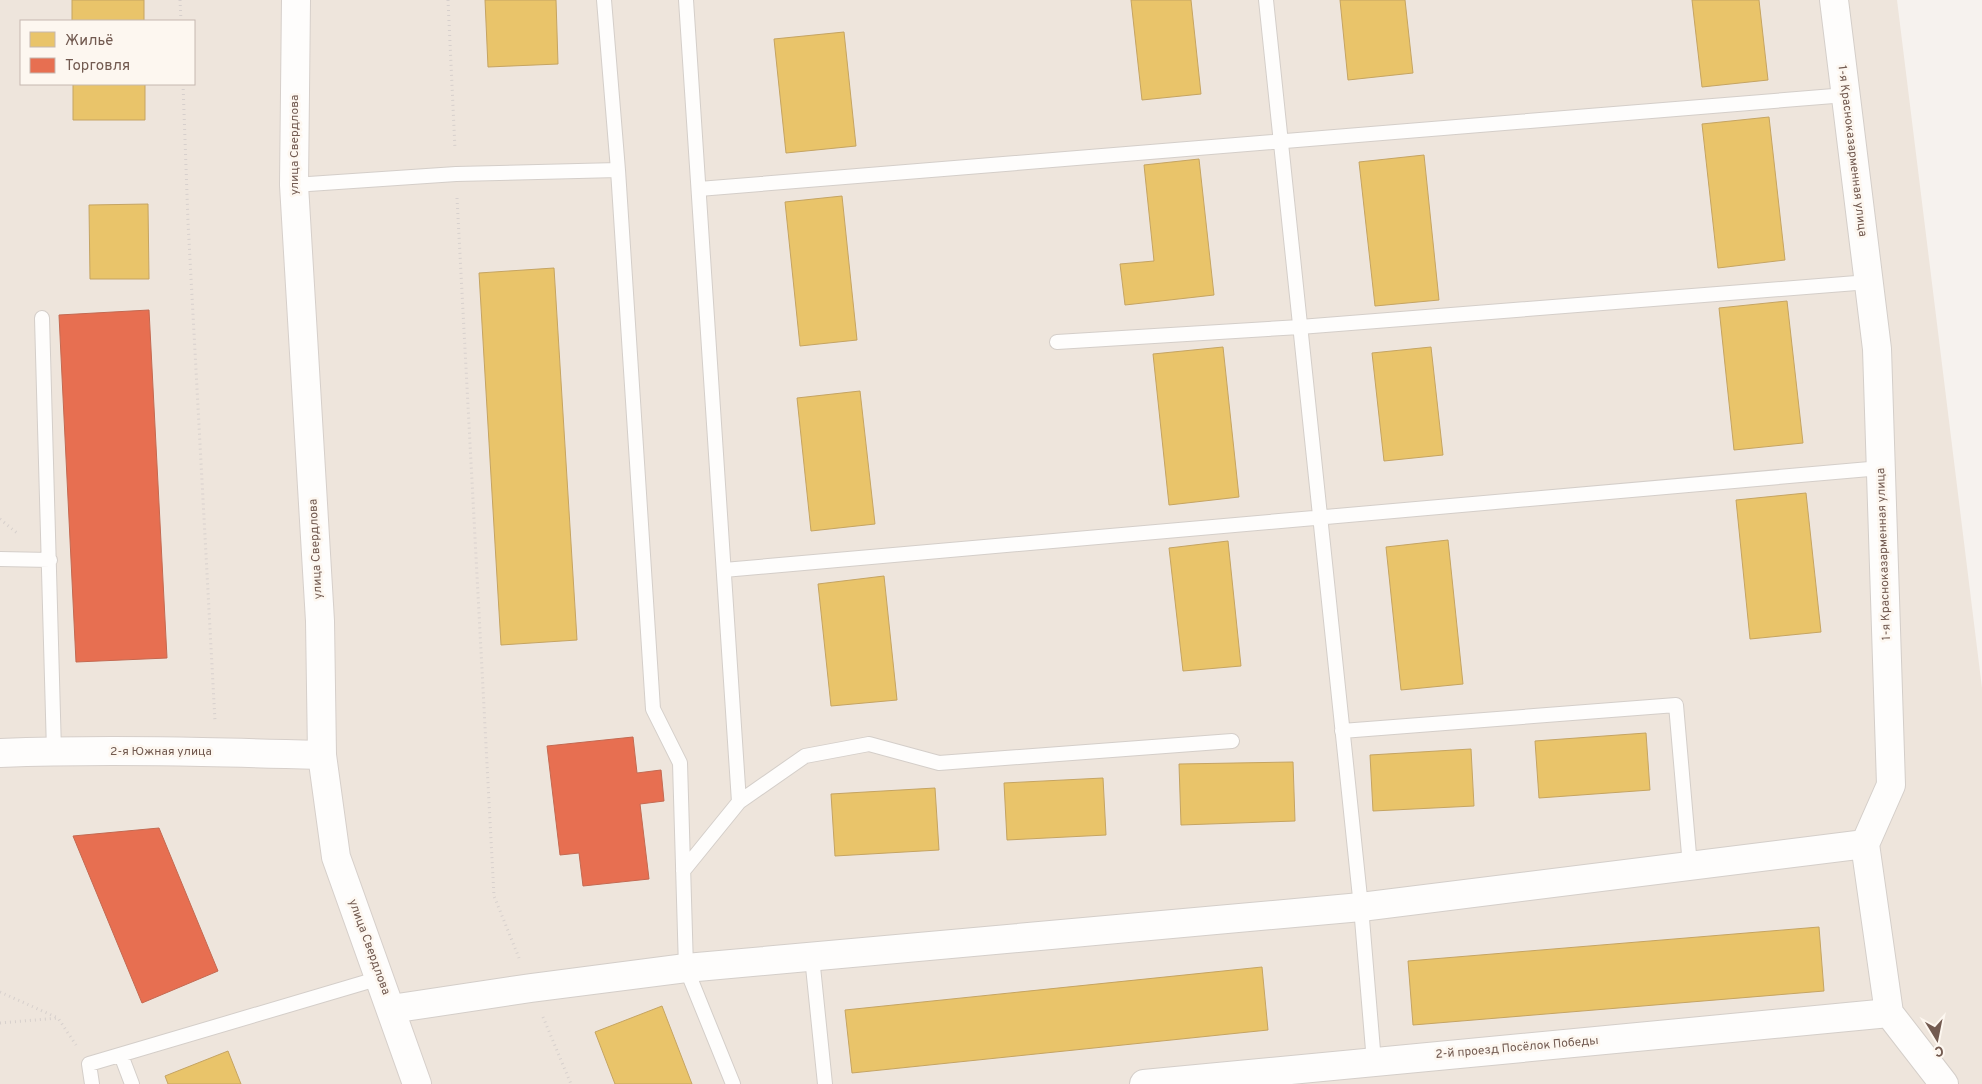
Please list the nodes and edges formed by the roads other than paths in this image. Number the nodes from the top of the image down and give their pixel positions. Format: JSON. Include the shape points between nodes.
{"nodes":[{"id":1,"x":296,"y":0,"type":"edge"},
{"id":2,"x":604,"y":0,"type":"edge"},
{"id":3,"x":686,"y":0,"type":"edge"},
{"id":4,"x":1266,"y":0,"type":"edge"},
{"id":5,"x":1834,"y":0,"type":"edge"},
{"id":6,"x":1846,"y":95,"type":"junction"},
{"id":7,"x":618,"y":170,"type":"junction"},
{"id":8,"x":294,"y":185,"type":"junction"},
{"id":9,"x":698,"y":189,"type":"junction"},
{"id":10,"x":1869,"y":282,"type":"junction"},
{"id":11,"x":42,"y":318,"type":"dead end"},
{"id":12,"x":1300,"y":327,"type":"junction"},
{"id":13,"x":1057,"y":342,"type":"dead end"},
{"id":14,"x":1881,"y":468,"type":"junction"},
{"id":15,"x":0,"y":559,"type":"edge"},
{"id":16,"x":50,"y":560,"type":"junction"},
{"id":17,"x":724,"y":570,"type":"junction"},
{"id":18,"x":1342,"y":731,"type":"junction"},
{"id":19,"x":1232,"y":741,"type":"dead end"},
{"id":20,"x":54,"y":751,"type":"junction"},
{"id":21,"x":0,"y":753,"type":"edge"},
{"id":22,"x":322,"y":755,"type":"junction"},
{"id":23,"x":739,"y":802,"type":"junction"},
{"id":24,"x":1865,"y":844,"type":"junction"},
{"id":25,"x":1690,"y":866,"type":"junction"},
{"id":26,"x":683,"y":871,"type":"junction"},
{"id":27,"x":1361,"y":907,"type":"junction"},
{"id":28,"x":812,"y":957,"type":"junction"},
{"id":29,"x":686,"y":968,"type":"junction"},
{"id":30,"x":380,"y":978,"type":"junction"},
{"id":31,"x":391,"y":1009,"type":"junction"},
{"id":32,"x":1889,"y":1013,"type":"junction"},
{"id":33,"x":121,"y":1055,"type":"junction"},
{"id":34,"x":1374,"y":1062,"type":"junction"},
{"id":35,"x":92,"y":1084,"type":"edge"},
{"id":36,"x":132,"y":1084,"type":"edge"},
{"id":37,"x":417,"y":1084,"type":"edge"},
{"id":38,"x":733,"y":1084,"type":"edge"},
{"id":39,"x":825,"y":1084,"type":"edge"},
{"id":40,"x":1144,"y":1084,"type":"edge"},
{"id":41,"x":1944,"y":1084,"type":"edge"}],
"edges":[{"from":1,"to":8,"type":"street","name":"улица Свердлова"},
{"from":2,"to":7,"type":"lane"},
{"from":3,"to":9,"type":"lane"},
{"from":4,"to":12,"type":"lane"},
{"from":5,"to":6,"type":"street","name":"1-я Красноказарменная улица"},
{"from":6,"to":9,"type":"lane"},
{"from":6,"to":10,"type":"street","name":"1-я Красноказарменная улица"},
{"from":7,"to":8,"type":"lane","via":[[456,174]]},
{"from":7,"to":26,"type":"lane","via":[[653,709],[680,763]]},
{"from":8,"to":22,"type":"street","name":"улица Свердлова","via":[[320,622]]},
{"from":9,"to":17,"type":"lane"},
{"from":10,"to":12,"type":"lane"},
{"from":10,"to":14,"type":"street","name":"1-я Красноказарменная улица","via":[[1877,349]]},
{"from":11,"to":16,"type":"lane"},
{"from":12,"to":13,"type":"lane"},
{"from":12,"to":18,"type":"lane"},
{"from":14,"to":17,"type":"lane"},
{"from":14,"to":24,"type":"street","name":"1-я Красноказарменная улица","via":[[1891,785]]},
{"from":15,"to":16,"type":"lane"},
{"from":16,"to":20,"type":"lane"},
{"from":17,"to":23,"type":"lane"},
{"from":18,"to":25,"type":"lane","via":[[1676,705]]},
{"from":18,"to":27,"type":"lane"},
{"from":19,"to":23,"type":"lane","via":[[939,763],[869,744],[805,756]]},
{"from":20,"to":21,"type":"street","name":"2-я Южная улица"},
{"from":20,"to":22,"type":"street","name":"2-я Южная улица"},
{"from":22,"to":30,"type":"street","name":"улица Свердлова","via":[[336,857]]},
{"from":23,"to":26,"type":"lane"},
{"from":24,"to":25,"type":"street"},
{"from":24,"to":32,"type":"street"},
{"from":25,"to":27,"type":"street"},
{"from":26,"to":29,"type":"lane"},
{"from":27,"to":28,"type":"street"},
{"from":27,"to":34,"type":"lane"},
{"from":28,"to":29,"type":"street"},
{"from":28,"to":39,"type":"lane"},
{"from":29,"to":31,"type":"street"},
{"from":29,"to":38,"type":"lane"},
{"from":30,"to":31,"type":"street","name":"улица Свердлова"},
{"from":30,"to":33,"type":"lane"},
{"from":31,"to":37,"type":"street","name":"улица Свердлова"},
{"from":32,"to":34,"type":"street","name":"2-й проезд Посёлок Победы"},
{"from":32,"to":41,"type":"street"},
{"from":33,"to":35,"type":"lane","via":[[89,1064]]},
{"from":33,"to":36,"type":"lane"},
{"from":34,"to":40,"type":"street","name":"2-й проезд Посёлок Победы"}]}
